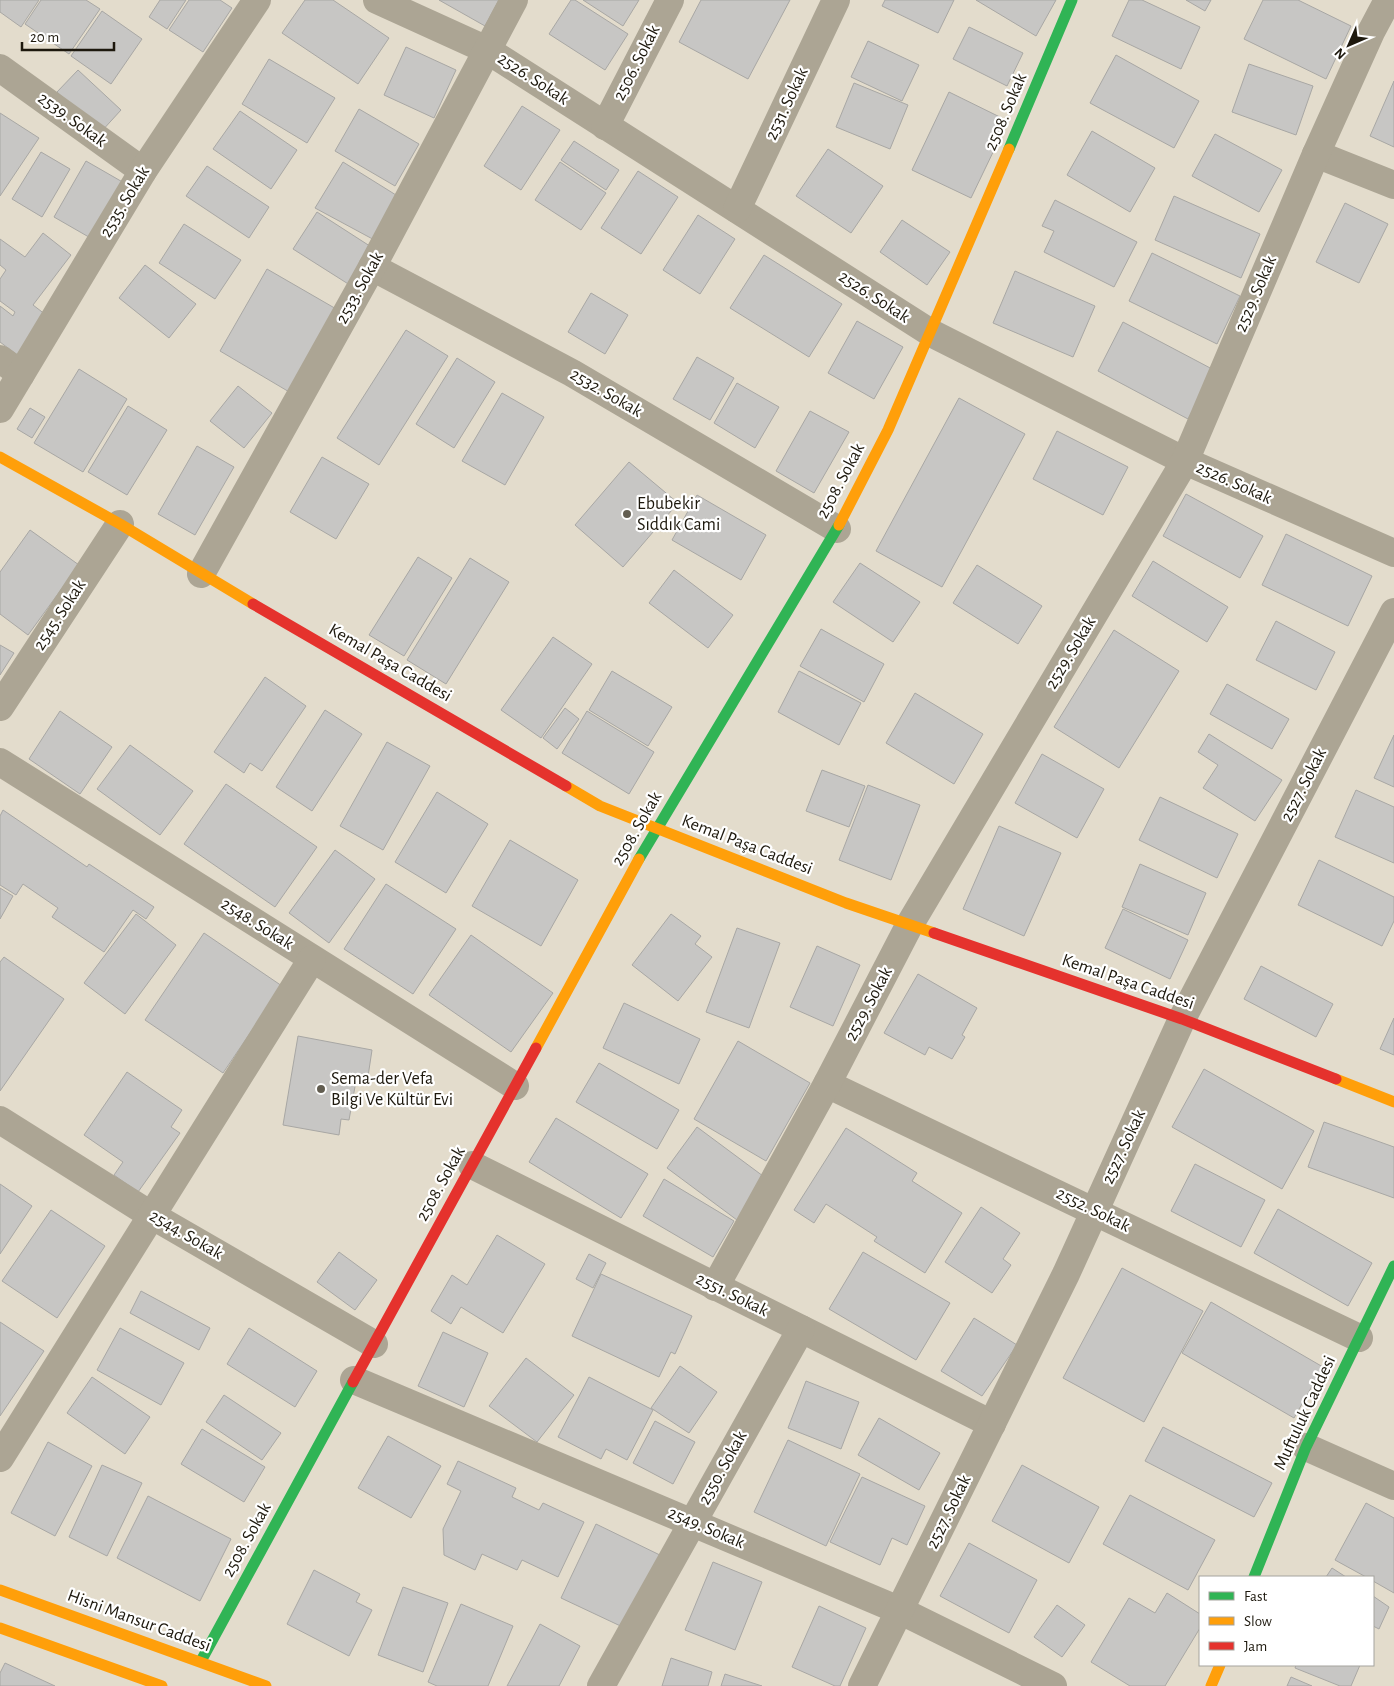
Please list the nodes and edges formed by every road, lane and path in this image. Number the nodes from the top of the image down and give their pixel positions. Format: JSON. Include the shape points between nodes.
{"nodes":[{"id":1,"x":257,"y":0,"type":"edge"},
{"id":2,"x":377,"y":0,"type":"edge"},
{"id":3,"x":514,"y":0,"type":"edge"},
{"id":4,"x":670,"y":0,"type":"edge"},
{"id":5,"x":836,"y":0,"type":"edge"},
{"id":6,"x":1072,"y":0,"type":"edge"},
{"id":7,"x":1388,"y":0,"type":"edge"},
{"id":8,"x":487,"y":50,"type":"junction"},
{"id":9,"x":0,"y":68,"type":"edge"},
{"id":10,"x":605,"y":126,"type":"junction"},
{"id":11,"x":1316,"y":154,"type":"junction"},
{"id":12,"x":143,"y":171,"type":"junction"},
{"id":13,"x":1394,"y":185,"type":"edge"},
{"id":14,"x":738,"y":209,"type":"junction"},
{"id":15,"x":372,"y":267,"type":"junction"},
{"id":16,"x":931,"y":333,"type":"junction"},
{"id":17,"x":11,"y":366,"type":"edge"},
{"id":18,"x":0,"y":409,"type":"edge"},
{"id":19,"x":0,"y":456,"type":"edge"},
{"id":20,"x":1185,"y":461,"type":"junction"},
{"id":21,"x":120,"y":524,"type":"junction"},
{"id":22,"x":836,"y":528,"type":"junction"},
{"id":23,"x":1394,"y":553,"type":"edge"},
{"id":24,"x":201,"y":574,"type":"junction"},
{"id":25,"x":1394,"y":612,"type":"edge"},
{"id":26,"x":0,"y":706,"type":"edge"},
{"id":27,"x":0,"y":762,"type":"edge"},
{"id":28,"x":656,"y":828,"type":"junction"},
{"id":29,"x":910,"y":924,"type":"junction"},
{"id":30,"x":312,"y":959,"type":"junction"},
{"id":31,"x":1182,"y":1019,"type":"junction"},
{"id":32,"x":827,"y":1084,"type":"junction"},
{"id":33,"x":515,"y":1086,"type":"junction"},
{"id":34,"x":1394,"y":1102,"type":"edge"},
{"id":35,"x":0,"y":1120,"type":"edge"},
{"id":36,"x":472,"y":1165,"type":"junction"},
{"id":37,"x":1094,"y":1211,"type":"junction"},
{"id":38,"x":151,"y":1215,"type":"junction"},
{"id":39,"x":1394,"y":1266,"type":"edge"},
{"id":40,"x":715,"y":1287,"type":"junction"},
{"id":41,"x":801,"y":1329,"type":"junction"},
{"id":42,"x":1359,"y":1338,"type":"junction"},
{"id":43,"x":374,"y":1344,"type":"junction"},
{"id":44,"x":354,"y":1380,"type":"junction"},
{"id":45,"x":992,"y":1424,"type":"junction"},
{"id":46,"x":1306,"y":1447,"type":"junction"},
{"id":47,"x":0,"y":1458,"type":"edge"},
{"id":48,"x":1394,"y":1486,"type":"edge"},
{"id":49,"x":692,"y":1522,"type":"junction"},
{"id":50,"x":1254,"y":1576,"type":"edge"},
{"id":51,"x":0,"y":1590,"type":"edge"},
{"id":52,"x":900,"y":1611,"type":"junction"},
{"id":53,"x":0,"y":1628,"type":"edge"},
{"id":54,"x":201,"y":1661,"type":"junction"},
{"id":55,"x":1220,"y":1666,"type":"edge"},
{"id":56,"x":162,"y":1686,"type":"edge"},
{"id":57,"x":266,"y":1686,"type":"edge"},
{"id":58,"x":601,"y":1686,"type":"edge"},
{"id":59,"x":862,"y":1686,"type":"edge"},
{"id":60,"x":1053,"y":1686,"type":"edge"},
{"id":61,"x":1211,"y":1686,"type":"edge"}],
"edges":[{"from":1,"to":12,"type":"street","name":"2535. Sokak"},
{"from":2,"to":8,"type":"street","name":"2526. Sokak"},
{"from":3,"to":8,"type":"street","name":"2533. Sokak"},
{"from":4,"to":10,"type":"street","name":"2506. Sokak"},
{"from":5,"to":14,"type":"street","name":"2531. Sokak"},
{"from":6,"to":16,"type":"street","name":"2508. Sokak"},
{"from":7,"to":11,"type":"street","name":"2529. Sokak"},
{"from":8,"to":10,"type":"street","name":"2526. Sokak"},
{"from":8,"to":15,"type":"street","name":"2533. Sokak"},
{"from":9,"to":12,"type":"street","name":"2539. Sokak"},
{"from":10,"to":14,"type":"street","name":"2526. Sokak"},
{"from":11,"to":13,"type":"street"},
{"from":11,"to":20,"type":"street","name":"2529. Sokak"},
{"from":12,"to":17,"type":"street","name":"2535. Sokak"},
{"from":14,"to":16,"type":"street","name":"2526. Sokak"},
{"from":15,"to":22,"type":"street","name":"2532. Sokak","via":[[572,373]]},
{"from":15,"to":24,"type":"street","name":"2533. Sokak"},
{"from":16,"to":20,"type":"street","name":"2526. Sokak"},
{"from":16,"to":22,"type":"street","name":"2508. Sokak","via":[[888,430]]},
{"from":17,"to":18,"type":"street","name":"2535. Sokak"},
{"from":19,"to":21,"type":"street","name":"Kemal Paşa Caddesi"},
{"from":20,"to":23,"type":"street","name":"2526. Sokak"},
{"from":20,"to":29,"type":"street","name":"2529. Sokak"},
{"from":21,"to":24,"type":"street","name":"Kemal Paşa Caddesi"},
{"from":21,"to":26,"type":"street","name":"2545. Sokak"},
{"from":22,"to":28,"type":"street","name":"2508. Sokak"},
{"from":24,"to":28,"type":"street","name":"Kemal Paşa Caddesi","via":[[600,806]]},
{"from":25,"to":31,"type":"street","name":"2527. Sokak"},
{"from":27,"to":30,"type":"street","name":"2548. Sokak"},
{"from":28,"to":29,"type":"street","name":"Kemal Paşa Caddesi","via":[[846,903]]},
{"from":28,"to":33,"type":"street","name":"2508. Sokak"},
{"from":29,"to":31,"type":"street","name":"Kemal Paşa Caddesi"},
{"from":29,"to":32,"type":"street","name":"2529. Sokak"},
{"from":30,"to":33,"type":"street","name":"2548. Sokak"},
{"from":30,"to":38,"type":"street"},
{"from":31,"to":34,"type":"street","name":"Kemal Paşa Caddesi"},
{"from":31,"to":37,"type":"street","name":"2527. Sokak"},
{"from":32,"to":37,"type":"street","name":"2552. Sokak"},
{"from":32,"to":40,"type":"street","name":"2529. Sokak"},
{"from":33,"to":36,"type":"street","name":"2508. Sokak"},
{"from":35,"to":38,"type":"street","name":"2544. Sokak"},
{"from":36,"to":40,"type":"street","name":"2551. Sokak"},
{"from":36,"to":43,"type":"street","name":"2508. Sokak"},
{"from":37,"to":42,"type":"street","name":"2552. Sokak"},
{"from":37,"to":45,"type":"street","name":"2527. Sokak"},
{"from":38,"to":43,"type":"street","name":"2544. Sokak"},
{"from":38,"to":47,"type":"street"},
{"from":39,"to":42,"type":"street","name":"Muftuluk Caddesi"},
{"from":40,"to":41,"type":"street","name":"2551. Sokak"},
{"from":41,"to":45,"type":"street","name":"2551. Sokak"},
{"from":41,"to":49,"type":"street","name":"2550. Sokak"},
{"from":42,"to":46,"type":"street","name":"Muftuluk Caddesi"},
{"from":43,"to":44,"type":"street","name":"2508. Sokak"},
{"from":44,"to":49,"type":"street","name":"2549. Sokak"},
{"from":44,"to":54,"type":"street","name":"2508. Sokak"},
{"from":45,"to":52,"type":"street","name":"2527. Sokak"},
{"from":46,"to":48,"type":"street"},
{"from":46,"to":50,"type":"street","name":"Muftuluk Caddesi"},
{"from":49,"to":52,"type":"street","name":"2549. Sokak"},
{"from":49,"to":58,"type":"street","name":"2550. Sokak"},
{"from":51,"to":54,"type":"street","name":"Hisni Mansur Caddesi"},
{"from":52,"to":59,"type":"street","name":"2527. Sokak"},
{"from":52,"to":60,"type":"street","name":"2549. Sokak"},
{"from":53,"to":56,"type":"street"},
{"from":54,"to":57,"type":"street","name":"Hisni Mansur Caddesi"},
{"from":55,"to":61,"type":"street"}]}
